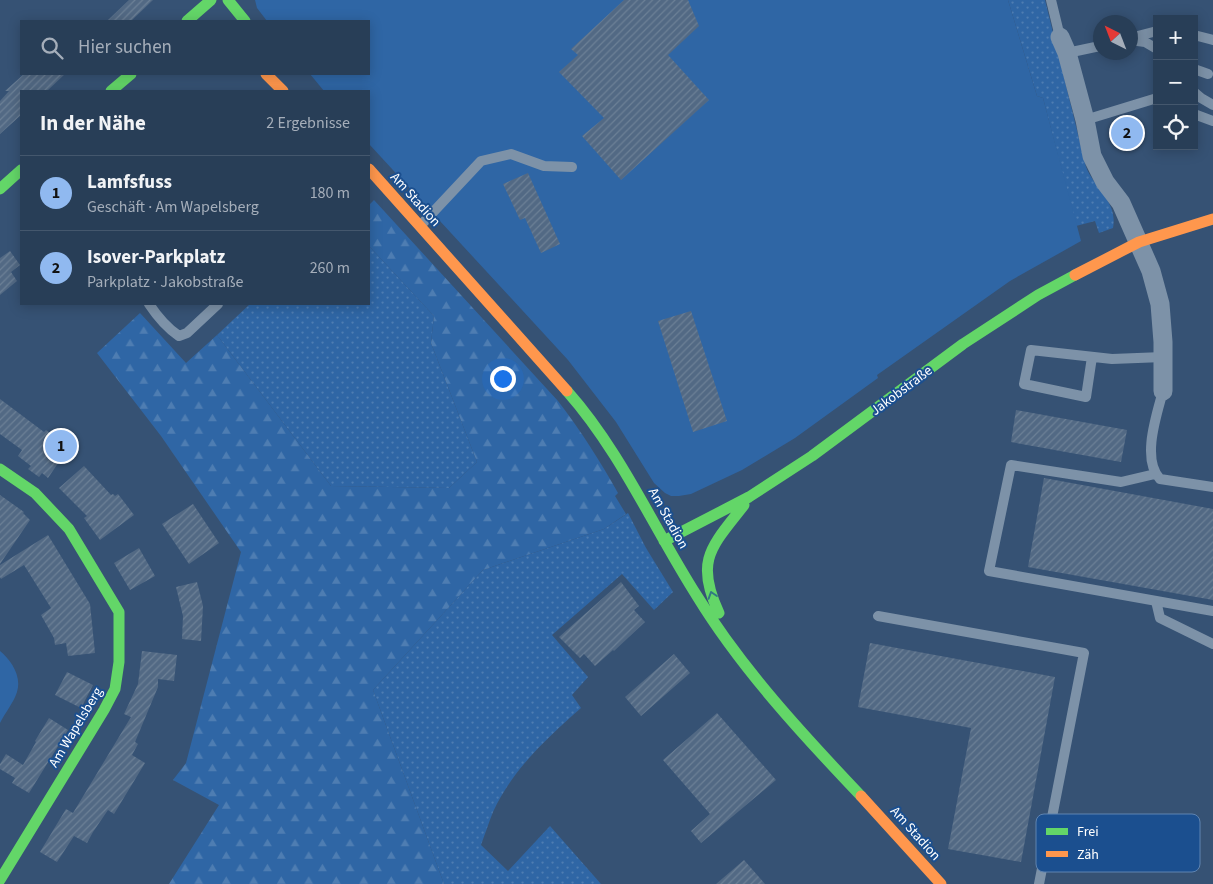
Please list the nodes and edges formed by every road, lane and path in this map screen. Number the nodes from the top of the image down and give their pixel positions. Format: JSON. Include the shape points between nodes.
{"nodes":[{"id":1,"x":211,"y":0,"type":"edge"},
{"id":2,"x":228,"y":0,"type":"edge"},
{"id":3,"x":1051,"y":0,"type":"edge"},
{"id":4,"x":190,"y":20,"type":"edge"},
{"id":5,"x":244,"y":20,"type":"edge"},
{"id":6,"x":1153,"y":32,"type":"edge"},
{"id":7,"x":1138,"y":37,"type":"edge"},
{"id":8,"x":1198,"y":39,"type":"edge"},
{"id":9,"x":1213,"y":40,"type":"edge"},
{"id":10,"x":1138,"y":41,"type":"edge"},
{"id":11,"x":1063,"y":45,"type":"junction"},
{"id":12,"x":1093,"y":46,"type":"edge"},
{"id":13,"x":1153,"y":47,"type":"edge"},
{"id":14,"x":1198,"y":70,"type":"edge"},
{"id":15,"x":1208,"y":74,"type":"dead end"},
{"id":16,"x":130,"y":75,"type":"edge"},
{"id":17,"x":267,"y":75,"type":"edge"},
{"id":18,"x":112,"y":90,"type":"edge"},
{"id":19,"x":282,"y":90,"type":"edge"},
{"id":20,"x":1198,"y":95,"type":"edge"},
{"id":21,"x":1153,"y":99,"type":"edge"},
{"id":22,"x":1213,"y":105,"type":"edge"},
{"id":23,"x":1198,"y":115,"type":"edge"},
{"id":24,"x":1085,"y":120,"type":"junction"},
{"id":25,"x":1213,"y":120,"type":"edge"},
{"id":26,"x":572,"y":167,"type":"dead end"},
{"id":27,"x":370,"y":170,"type":"edge"},
{"id":28,"x":20,"y":171,"type":"edge"},
{"id":29,"x":0,"y":189,"type":"edge"},
{"id":30,"x":1213,"y":219,"type":"edge"},
{"id":31,"x":420,"y":226,"type":"junction"},
{"id":32,"x":1139,"y":242,"type":"junction"},
{"id":33,"x":150,"y":305,"type":"edge"},
{"id":34,"x":217,"y":305,"type":"edge"},
{"id":35,"x":1092,"y":357,"type":"junction"},
{"id":36,"x":1163,"y":357,"type":"junction"},
{"id":37,"x":1163,"y":391,"type":"joint"},
{"id":38,"x":0,"y":469,"type":"edge"},
{"id":39,"x":1155,"y":474,"type":"junction"},
{"id":40,"x":1213,"y":487,"type":"edge"},
{"id":41,"x":749,"y":498,"type":"junction"},
{"id":42,"x":664,"y":541,"type":"junction"},
{"id":43,"x":1156,"y":601,"type":"junction"},
{"id":44,"x":1213,"y":611,"type":"edge"},
{"id":45,"x":878,"y":616,"type":"dead end"},
{"id":46,"x":1213,"y":644,"type":"edge"},
{"id":47,"x":740,"y":656,"type":"junction"},
{"id":48,"x":1052,"y":814,"type":"edge"},
{"id":49,"x":0,"y":880,"type":"edge"},
{"id":50,"x":941,"y":884,"type":"edge"}],
"edges":[{"from":1,"to":4,"type":"main road","via":[[205,11]]},
{"from":2,"to":5,"type":"main road"},
{"from":3,"to":11,"type":"lane"},
{"from":6,"to":7,"type":"lane"},
{"from":8,"to":9,"type":"lane"},
{"from":10,"to":13,"type":"lane"},
{"from":11,"to":12,"type":"lane"},
{"from":11,"to":24,"type":"street"},
{"from":14,"to":15,"type":"lane"},
{"from":16,"to":18,"type":"main road"},
{"from":17,"to":19,"type":"main road"},
{"from":20,"to":22,"type":"lane"},
{"from":21,"to":24,"type":"lane"},
{"from":23,"to":25,"type":"lane"},
{"from":24,"to":32,"type":"street","via":[[1092,156],[1105,182],[1121,203]]},
{"from":26,"to":31,"type":"lane","via":[[544,166],[511,154],[481,161]]},
{"from":27,"to":31,"type":"main road","name":"Am Stadion"},
{"from":28,"to":29,"type":"main road"},
{"from":30,"to":32,"type":"main road","name":"Jakobstraße"},
{"from":31,"to":42,"type":"main road","name":"Am Stadion","via":[[588,415],[616,456]]},
{"from":32,"to":36,"type":"street","via":[[1160,304]]},
{"from":32,"to":41,"type":"main road","name":"Jakobstraße","via":[[1021,306],[963,344],[812,456]]},
{"from":33,"to":34,"type":"lane","via":[[156,316],[180,336]]},
{"from":35,"to":35,"type":"lane","via":[[1031,350],[1024,384],[1086,397]]},
{"from":35,"to":36,"type":"lane"},
{"from":36,"to":37,"type":"street"},
{"from":37,"to":39,"type":"lane","via":[[1151,451]]},
{"from":38,"to":49,"type":"main road","name":"Am Wapelsberg","via":[[35,494],[74,537],[119,612],[120,662],[115,688],[104,710]]},
{"from":39,"to":40,"type":"lane","via":[[1160,479]]},
{"from":39,"to":43,"type":"lane","via":[[1121,482],[1011,465],[989,571]]},
{"from":41,"to":42,"type":"main road","name":"Jakobstraße"},
{"from":47,"to":41,"type":"main road","one_way":true,"via":[[714,601],[707,580],[708,560],[715,542]]},
{"from":42,"to":47,"type":"main road","name":"Am Stadion","via":[[697,597]]},
{"from":43,"to":44,"type":"lane"},
{"from":43,"to":46,"type":"lane","via":[[1160,618]]},
{"from":45,"to":48,"type":"lane","via":[[1084,653]]},
{"from":47,"to":50,"type":"main road","name":"Am Stadion","via":[[810,742]]}]}
